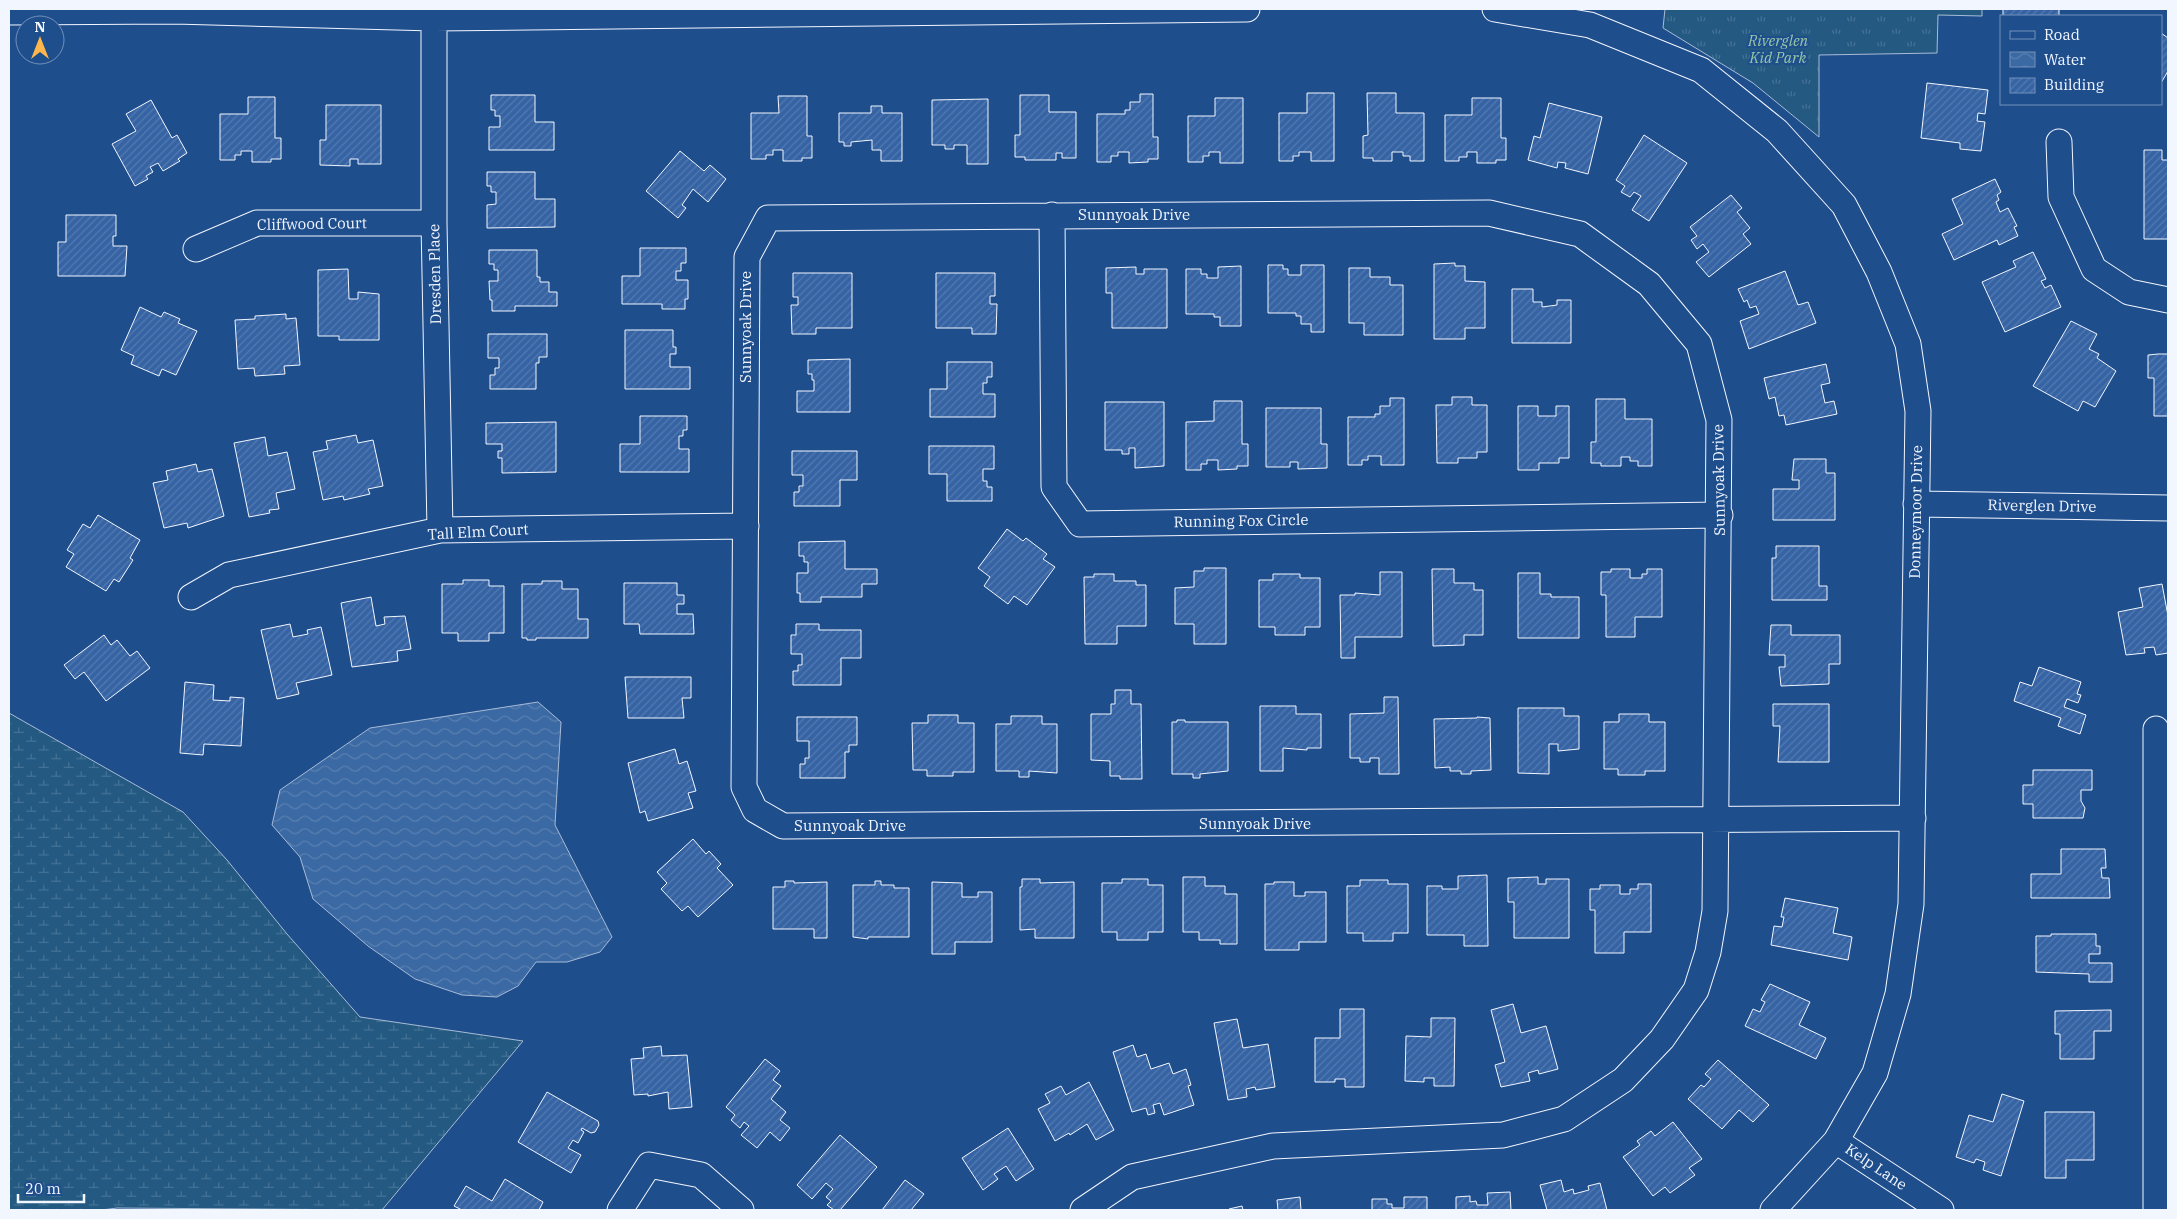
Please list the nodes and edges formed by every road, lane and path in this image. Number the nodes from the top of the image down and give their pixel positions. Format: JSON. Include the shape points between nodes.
{"nodes":[{"id":1,"x":1180,"y":9,"type":"edge"},
{"id":2,"x":1248,"y":9,"type":"edge"},
{"id":3,"x":1495,"y":9,"type":"edge"},
{"id":4,"x":9,"y":12,"type":"edge"},
{"id":5,"x":434,"y":18,"type":"junction"},
{"id":6,"x":2059,"y":142,"type":"dead end"},
{"id":7,"x":1052,"y":215,"type":"junction"},
{"id":8,"x":434,"y":223,"type":"junction"},
{"id":9,"x":196,"y":249,"type":"dead end"},
{"id":10,"x":2168,"y":300,"type":"edge"},
{"id":11,"x":1916,"y":504,"type":"junction"},
{"id":12,"x":2168,"y":508,"type":"edge"},
{"id":13,"x":1720,"y":515,"type":"junction"},
{"id":14,"x":746,"y":526,"type":"junction"},
{"id":15,"x":440,"y":530,"type":"junction"},
{"id":16,"x":191,"y":597,"type":"dead end"},
{"id":17,"x":2156,"y":729,"type":"dead end"},
{"id":18,"x":1913,"y":818,"type":"junction"},
{"id":19,"x":1717,"y":821,"type":"junction"},
{"id":20,"x":1836,"y":1141,"type":"junction"},
{"id":21,"x":620,"y":1210,"type":"edge"},
{"id":22,"x":741,"y":1210,"type":"edge"},
{"id":23,"x":1083,"y":1210,"type":"edge"},
{"id":24,"x":1773,"y":1210,"type":"edge"},
{"id":25,"x":1941,"y":1210,"type":"edge"},
{"id":26,"x":2156,"y":1210,"type":"edge"}],
"edges":[{"from":1,"to":2,"type":"street"},
{"from":1,"to":5,"type":"street"},
{"from":3,"to":11,"type":"street","name":"Donneymoor Drive","via":[[1590,25],[1701,70],[1778,131],[1844,204],[1880,272],[1908,344],[1918,411]]},
{"from":4,"to":5,"type":"street","via":[[175,11]]},
{"from":5,"to":8,"type":"street","name":"Dresden Place"},
{"from":6,"to":10,"type":"street","via":[[2061,198],[2094,269],[2129,292]]},
{"from":7,"to":13,"type":"street","name":"Sunnyoak Drive","via":[[1489,213],[1580,234],[1649,284],[1699,344],[1719,420]]},
{"from":7,"to":13,"type":"street","name":"Running Fox Circle","via":[[1054,487],[1080,524]]},
{"from":7,"to":14,"type":"street","name":"Sunnyoak Drive","via":[[768,218],[746,258]]},
{"from":8,"to":9,"type":"street","name":"Cliffwood Court","via":[[256,223]]},
{"from":8,"to":15,"type":"street","name":"Dresden Place"},
{"from":11,"to":12,"type":"street","name":"Riverglen Drive"},
{"from":11,"to":18,"type":"street","name":"Donneymoor Drive"},
{"from":13,"to":19,"type":"street","name":"Sunnyoak Drive"},
{"from":14,"to":15,"type":"street","name":"Tall Elm Court"},
{"from":14,"to":19,"type":"street","name":"Sunnyoak Drive","via":[[744,787],[755,810],[783,826]]},
{"from":15,"to":16,"type":"street","name":"Tall Elm Court","via":[[229,575]]},
{"from":17,"to":26,"type":"street"},
{"from":18,"to":19,"type":"street","name":"Sunnyoak Drive"},
{"from":18,"to":20,"type":"street","name":"Donneymoor Drive","via":[[1911,904],[1898,994],[1875,1073]]},
{"from":19,"to":23,"type":"street","name":"Sunnyoak Drive","via":[[1715,911],[1708,952],[1696,990],[1662,1040],[1623,1080],[1564,1119],[1503,1135],[1273,1146],[1132,1177]]},
{"from":20,"to":24,"type":"street","name":"Donneymoor Drive"},
{"from":20,"to":25,"type":"street","name":"Kelp Lane"},
{"from":21,"to":22,"type":"street","via":[[650,1165],[701,1175]]}]}
